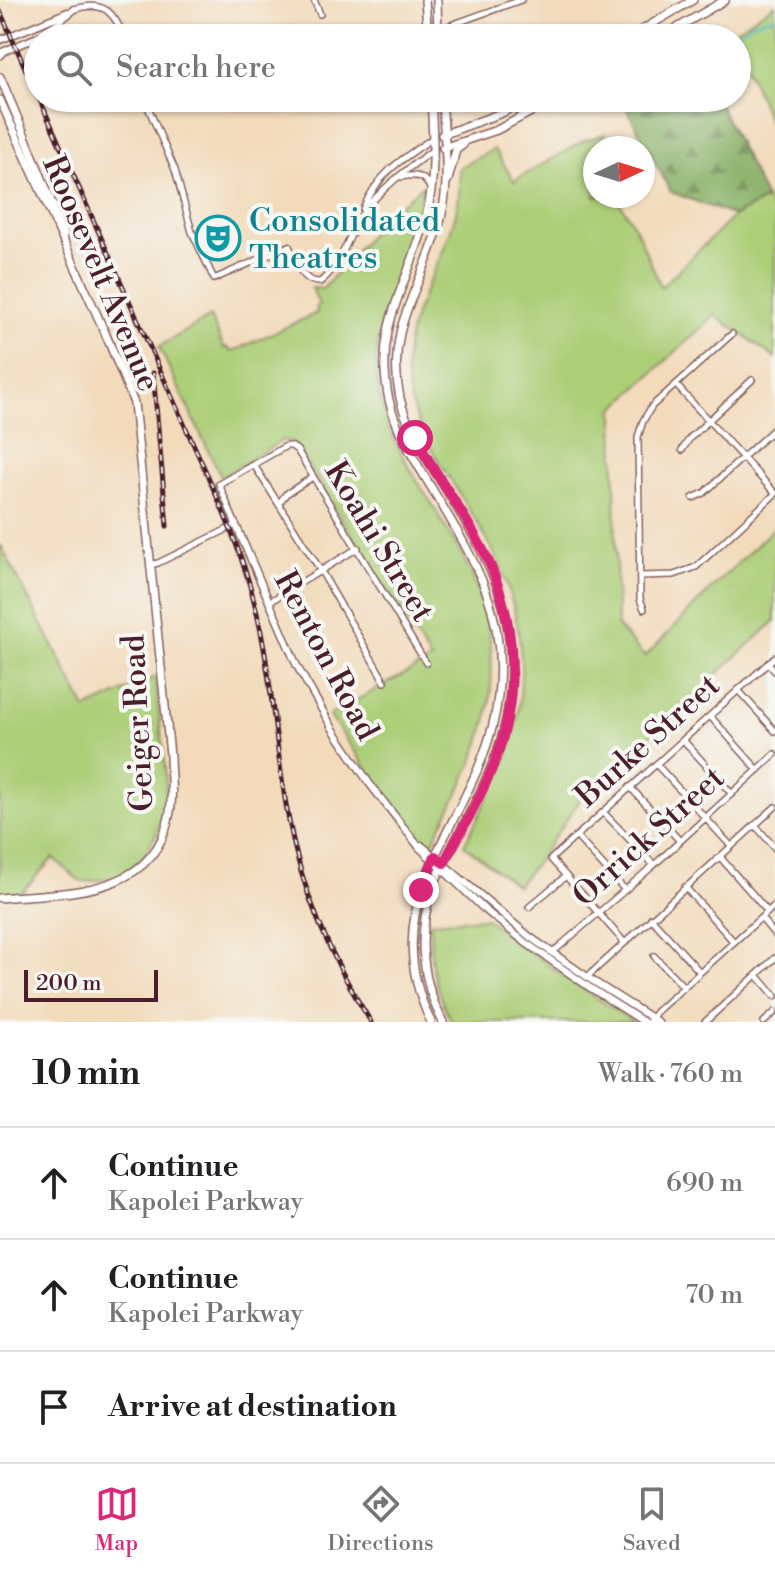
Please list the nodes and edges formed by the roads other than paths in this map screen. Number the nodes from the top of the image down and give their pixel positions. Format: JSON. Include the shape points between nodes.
{"nodes":[{"id":1,"x":314,"y":0,"type":"edge"},
{"id":2,"x":425,"y":0,"type":"edge"},
{"id":3,"x":437,"y":0,"type":"edge"},
{"id":4,"x":521,"y":0,"type":"edge"},
{"id":5,"x":693,"y":0,"type":"edge"},
{"id":6,"x":725,"y":0,"type":"edge"},
{"id":7,"x":75,"y":9,"type":"junction"},
{"id":8,"x":320,"y":14,"type":"dead end"},
{"id":9,"x":37,"y":24,"type":"edge"},
{"id":10,"x":56,"y":24,"type":"edge"},
{"id":11,"x":118,"y":24,"type":"edge"},
{"id":12,"x":427,"y":24,"type":"edge"},
{"id":13,"x":438,"y":24,"type":"edge"},
{"id":14,"x":462,"y":24,"type":"edge"},
{"id":15,"x":652,"y":24,"type":"edge"},
{"id":16,"x":684,"y":24,"type":"edge"},
{"id":17,"x":24,"y":30,"type":"edge"},
{"id":18,"x":0,"y":40,"type":"edge"},
{"id":19,"x":24,"y":43,"type":"edge"},
{"id":20,"x":1,"y":54,"type":"edge"},
{"id":21,"x":0,"y":77,"type":"edge"},
{"id":22,"x":0,"y":84,"type":"edge"},
{"id":23,"x":0,"y":100,"type":"edge"},
{"id":24,"x":150,"y":112,"type":"edge"},
{"id":25,"x":432,"y":112,"type":"edge"},
{"id":26,"x":443,"y":112,"type":"edge"},
{"id":27,"x":504,"y":112,"type":"edge"},
{"id":28,"x":532,"y":112,"type":"edge"},
{"id":29,"x":444,"y":135,"type":"junction"},
{"id":30,"x":433,"y":137,"type":"junction"},
{"id":31,"x":469,"y":140,"type":"junction"},
{"id":32,"x":446,"y":148,"type":"junction"},
{"id":33,"x":433,"y":150,"type":"junction"},
{"id":34,"x":37,"y":169,"type":"junction"},
{"id":35,"x":400,"y":177,"type":"junction"},
{"id":36,"x":446,"y":186,"type":"junction"},
{"id":37,"x":431,"y":191,"type":"junction"},
{"id":38,"x":361,"y":217,"type":"junction"},
{"id":39,"x":90,"y":299,"type":"junction"},
{"id":40,"x":732,"y":334,"type":"dead end"},
{"id":41,"x":752,"y":380,"type":"dead end"},
{"id":42,"x":676,"y":385,"type":"junction"},
{"id":43,"x":709,"y":421,"type":"junction"},
{"id":44,"x":775,"y":428,"type":"edge"},
{"id":45,"x":682,"y":450,"type":"dead end"},
{"id":46,"x":743,"y":457,"type":"junction"},
{"id":47,"x":254,"y":465,"type":"junction"},
{"id":48,"x":313,"y":477,"type":"junction"},
{"id":49,"x":775,"y":493,"type":"edge"},
{"id":50,"x":693,"y":498,"type":"dead end"},
{"id":51,"x":279,"y":503,"type":"junction"},
{"id":52,"x":236,"y":525,"type":"junction"},
{"id":53,"x":358,"y":548,"type":"junction"},
{"id":54,"x":150,"y":565,"type":"junction"},
{"id":55,"x":321,"y":571,"type":"junction"},
{"id":56,"x":640,"y":576,"type":"junction"},
{"id":57,"x":269,"y":602,"type":"junction"},
{"id":58,"x":644,"y":609,"type":"dead end"},
{"id":59,"x":775,"y":657,"type":"edge"},
{"id":60,"x":426,"y":663,"type":"dead end"},
{"id":61,"x":768,"y":663,"type":"junction"},
{"id":62,"x":775,"y":671,"type":"edge"},
{"id":63,"x":385,"y":682,"type":"dead end"},
{"id":64,"x":738,"y":690,"type":"junction"},
{"id":65,"x":710,"y":716,"type":"junction"},
{"id":66,"x":775,"y":731,"type":"edge"},
{"id":67,"x":683,"y":740,"type":"junction"},
{"id":68,"x":775,"y":754,"type":"edge"},
{"id":69,"x":656,"y":764,"type":"junction"},
{"id":70,"x":758,"y":770,"type":"junction"},
{"id":71,"x":630,"y":787,"type":"junction"},
{"id":72,"x":732,"y":794,"type":"junction"},
{"id":73,"x":775,"y":807,"type":"edge"},
{"id":74,"x":603,"y":812,"type":"junction"},
{"id":75,"x":705,"y":818,"type":"junction"},
{"id":76,"x":755,"y":825,"type":"junction"},
{"id":77,"x":576,"y":836,"type":"junction"},
{"id":78,"x":680,"y":841,"type":"junction"},
{"id":79,"x":731,"y":846,"type":"junction"},
{"id":80,"x":775,"y":848,"type":"edge"},
{"id":81,"x":720,"y":857,"type":"junction"},
{"id":82,"x":434,"y":859,"type":"junction"},
{"id":83,"x":654,"y":865,"type":"junction"},
{"id":84,"x":442,"y":866,"type":"junction"},
{"id":85,"x":566,"y":876,"type":"junction"},
{"id":86,"x":458,"y":880,"type":"junction"},
{"id":87,"x":685,"y":887,"type":"junction"},
{"id":88,"x":625,"y":890,"type":"junction"},
{"id":89,"x":483,"y":897,"type":"junction"},
{"id":90,"x":0,"y":898,"type":"edge"},
{"id":91,"x":478,"y":904,"type":"junction"},
{"id":92,"x":775,"y":905,"type":"edge"},
{"id":93,"x":529,"y":907,"type":"dead end"},
{"id":94,"x":768,"y":912,"type":"junction"},
{"id":95,"x":598,"y":913,"type":"junction"},
{"id":96,"x":651,"y":918,"type":"junction"},
{"id":97,"x":761,"y":918,"type":"junction"},
{"id":98,"x":775,"y":935,"type":"edge"},
{"id":99,"x":624,"y":942,"type":"junction"},
{"id":100,"x":734,"y":942,"type":"junction"},
{"id":101,"x":552,"y":953,"type":"junction"},
{"id":102,"x":654,"y":956,"type":"dead end"},
{"id":103,"x":775,"y":958,"type":"edge"},
{"id":104,"x":700,"y":972,"type":"junction"},
{"id":105,"x":757,"y":975,"type":"junction"},
{"id":106,"x":587,"y":977,"type":"junction"},
{"id":107,"x":684,"y":987,"type":"junction"},
{"id":108,"x":775,"y":996,"type":"edge"},
{"id":109,"x":775,"y":1012,"type":"edge"},
{"id":110,"x":651,"y":1021,"type":"edge"},
{"id":111,"x":431,"y":1022,"type":"edge"},
{"id":112,"x":443,"y":1022,"type":"edge"},
{"id":113,"x":705,"y":1022,"type":"edge"},
{"id":114,"x":764,"y":1022,"type":"edge"}],
"edges":[{"from":1,"to":8,"type":"street"},
{"from":2,"to":12,"type":"main road"},
{"from":3,"to":13,"type":"main road"},
{"from":4,"to":14,"type":"street"},
{"from":5,"to":15,"type":"main road"},
{"from":6,"to":16,"type":"main road"},
{"from":7,"to":9,"type":"street"},
{"from":7,"to":10,"type":"street"},
{"from":7,"to":11,"type":"street","via":[[106,9]]},
{"from":17,"to":18,"type":"street"},
{"from":19,"to":20,"type":"street"},
{"from":21,"to":34,"type":"main road"},
{"from":22,"to":34,"type":"main road","name":"Roosevelt Avenue"},
{"from":23,"to":39,"type":"main road","name":"Roosevelt Avenue"},
{"from":24,"to":38,"type":"street","via":[[214,279],[289,246],[306,278],[320,282]]},
{"from":25,"to":30,"type":"main road"},
{"from":26,"to":29,"type":"main road"},
{"from":27,"to":29,"type":"main road"},
{"from":28,"to":31,"type":"main road"},
{"from":29,"to":30,"type":"main road"},
{"from":29,"to":32,"type":"main road"},
{"from":30,"to":33,"type":"main road"},
{"from":30,"to":38,"type":"street","via":[[385,174]]},
{"from":31,"to":32,"type":"main road"},
{"from":31,"to":36,"type":"main road","via":[[456,150]]},
{"from":32,"to":33,"type":"main road"},
{"from":32,"to":36,"type":"main road"},
{"from":33,"to":35,"type":"street"},
{"from":33,"to":37,"type":"main road"},
{"from":34,"to":39,"type":"main road"},
{"from":35,"to":37,"type":"street","via":[[420,176]]},
{"from":35,"to":38,"type":"street"},
{"from":36,"to":84,"type":"main road","via":[[440,223],[401,325],[398,384],[415,438],[495,579],[508,627],[511,677],[494,763]]},
{"from":37,"to":82,"type":"main road","via":[[389,322],[386,385],[404,443],[481,575],[496,625],[500,664],[487,748]]},
{"from":39,"to":54,"type":"main road","name":"Roosevelt Avenue","via":[[134,403]]},
{"from":40,"to":42,"type":"street"},
{"from":41,"to":43,"type":"street"},
{"from":42,"to":43,"type":"street"},
{"from":42,"to":56,"type":"street","via":[[649,411],[639,432]]},
{"from":43,"to":45,"type":"street"},
{"from":43,"to":46,"type":"street"},
{"from":44,"to":46,"type":"street"},
{"from":46,"to":49,"type":"street"},
{"from":46,"to":50,"type":"street"},
{"from":47,"to":48,"type":"street","name":"Koahi Street","via":[[291,446]]},
{"from":47,"to":51,"type":"street"},
{"from":47,"to":52,"type":"street","name":"Renton Road","via":[[219,484]]},
{"from":48,"to":51,"type":"street"},
{"from":48,"to":53,"type":"street","name":"Koahi Street"},
{"from":49,"to":56,"type":"street","via":[[692,569]]},
{"from":51,"to":55,"type":"street"},
{"from":52,"to":54,"type":"street"},
{"from":52,"to":57,"type":"street","name":"Renton Road"},
{"from":53,"to":55,"type":"street"},
{"from":53,"to":60,"type":"street","name":"Koahi Street"},
{"from":54,"to":90,"type":"main road","name":"Geiger Road","via":[[170,755],[170,816],[164,833],[144,863],[114,883]]},
{"from":55,"to":57,"type":"street"},
{"from":55,"to":63,"type":"street"},
{"from":56,"to":58,"type":"street"},
{"from":57,"to":82,"type":"street","name":"Renton Road","via":[[333,729],[369,783]]},
{"from":59,"to":61,"type":"street","name":"Burke Street"},
{"from":61,"to":62,"type":"street"},
{"from":61,"to":64,"type":"street","name":"Burke Street"},
{"from":64,"to":65,"type":"street","name":"Burke Street"},
{"from":64,"to":66,"type":"street"},
{"from":65,"to":67,"type":"street","name":"Burke Street"},
{"from":65,"to":70,"type":"street"},
{"from":67,"to":69,"type":"street","name":"Burke Street"},
{"from":67,"to":72,"type":"street"},
{"from":68,"to":70,"type":"street","name":"Orrick Street"},
{"from":69,"to":71,"type":"street","name":"Burke Street"},
{"from":69,"to":75,"type":"street"},
{"from":70,"to":72,"type":"street","name":"Orrick Street"},
{"from":71,"to":74,"type":"street","name":"Burke Street"},
{"from":71,"to":78,"type":"street"},
{"from":72,"to":75,"type":"street","name":"Orrick Street"},
{"from":73,"to":76,"type":"street"},
{"from":74,"to":77,"type":"street","name":"Burke Street"},
{"from":74,"to":83,"type":"street"},
{"from":75,"to":78,"type":"street","name":"Orrick Street"},
{"from":75,"to":79,"type":"street"},
{"from":76,"to":79,"type":"street"},
{"from":76,"to":80,"type":"street"},
{"from":77,"to":85,"type":"street","name":"Burke Street","via":[[551,859]]},
{"from":77,"to":88,"type":"street"},
{"from":78,"to":83,"type":"street","name":"Orrick Street"},
{"from":79,"to":81,"type":"street"},
{"from":81,"to":87,"type":"street"},
{"from":81,"to":94,"type":"street"},
{"from":82,"to":84,"type":"street","name":"Renton Road"},
{"from":82,"to":111,"type":"main road","via":[[417,900],[412,945],[418,989]]},
{"from":83,"to":88,"type":"street","name":"Orrick Street"},
{"from":84,"to":86,"type":"street","name":"Renton Road"},
{"from":84,"to":112,"type":"main road","via":[[428,903],[423,945],[429,986]]},
{"from":85,"to":93,"type":"street"},
{"from":85,"to":95,"type":"street"},
{"from":86,"to":89,"type":"street","name":"Renton Road"},
{"from":86,"to":91,"type":"street","name":"Renton Road"},
{"from":87,"to":96,"type":"street"},
{"from":87,"to":100,"type":"street"},
{"from":88,"to":95,"type":"street","name":"Orrick Street"},
{"from":89,"to":91,"type":"street"},
{"from":89,"to":101,"type":"street","name":"Renton Road"},
{"from":91,"to":110,"type":"street","name":"Renton Road","via":[[547,959]]},
{"from":92,"to":94,"type":"street"},
{"from":94,"to":97,"type":"street"},
{"from":95,"to":99,"type":"street"},
{"from":95,"to":101,"type":"street","name":"Orrick Street"},
{"from":96,"to":99,"type":"street"},
{"from":96,"to":104,"type":"street"},
{"from":97,"to":98,"type":"street"},
{"from":97,"to":100,"type":"street"},
{"from":99,"to":106,"type":"street"},
{"from":100,"to":104,"type":"street"},
{"from":101,"to":106,"type":"street","name":"Renton Road"},
{"from":102,"to":107,"type":"street"},
{"from":103,"to":105,"type":"street"},
{"from":104,"to":107,"type":"street"},
{"from":105,"to":108,"type":"street"},
{"from":105,"to":113,"type":"street"},
{"from":106,"to":110,"type":"street","name":"Renton Road"},
{"from":107,"to":110,"type":"street"},
{"from":109,"to":114,"type":"street"}]}
